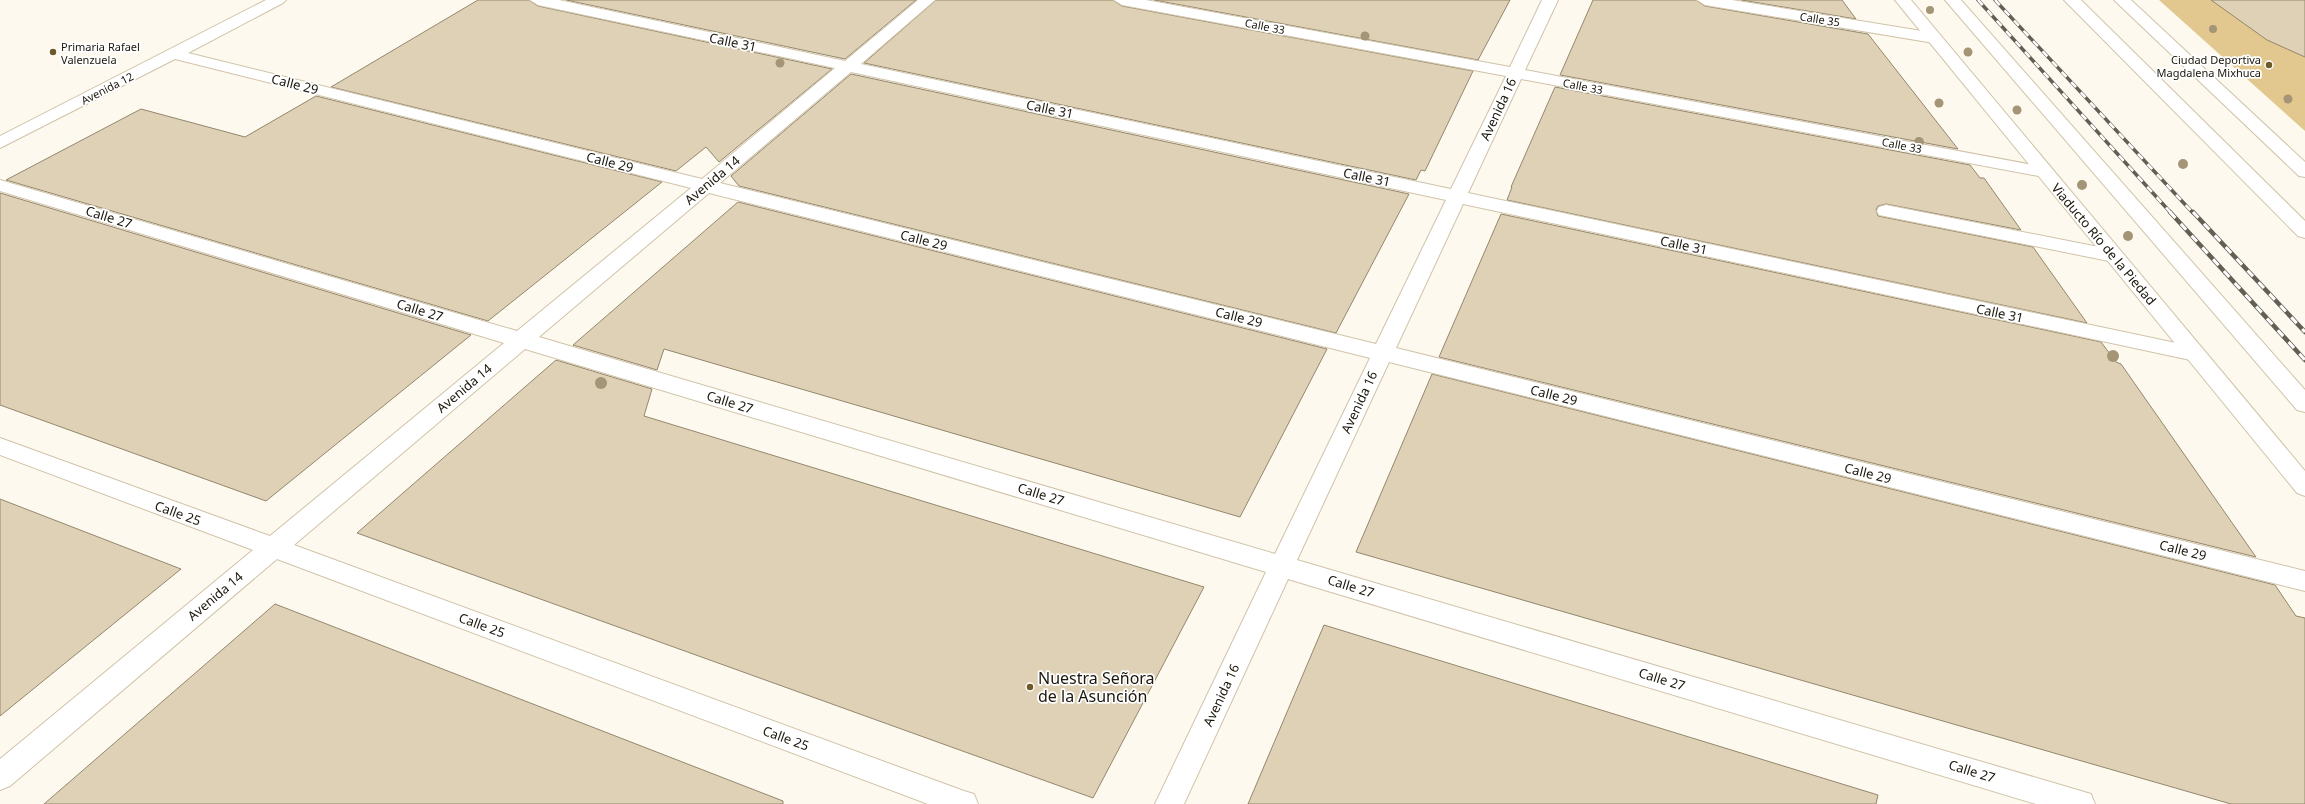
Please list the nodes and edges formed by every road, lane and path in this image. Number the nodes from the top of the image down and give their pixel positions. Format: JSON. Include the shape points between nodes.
{"nodes":[{"id":1,"x":278,"y":0,"type":"edge"},
{"id":2,"x":538,"y":0,"type":"edge"},
{"id":3,"x":927,"y":0,"type":"edge"},
{"id":4,"x":1122,"y":0,"type":"edge"},
{"id":5,"x":1550,"y":0,"type":"edge"},
{"id":6,"x":1705,"y":0,"type":"edge"},
{"id":7,"x":1903,"y":0,"type":"edge"},
{"id":8,"x":1954,"y":0,"type":"edge"},
{"id":9,"x":2072,"y":0,"type":"edge"},
{"id":10,"x":2122,"y":0,"type":"edge"},
{"id":11,"x":1934,"y":38,"type":"junction"},
{"id":12,"x":173,"y":54,"type":"junction"},
{"id":13,"x":848,"y":66,"type":"junction"},
{"id":14,"x":1515,"y":73,"type":"junction"},
{"id":15,"x":0,"y":143,"type":"edge"},
{"id":16,"x":2044,"y":172,"type":"junction"},
{"id":17,"x":2305,"y":172,"type":"edge"},
{"id":18,"x":0,"y":185,"type":"edge"},
{"id":19,"x":705,"y":186,"type":"junction"},
{"id":20,"x":1457,"y":196,"type":"junction"},
{"id":21,"x":1886,"y":210,"type":"dead end"},
{"id":22,"x":2305,"y":232,"type":"edge"},
{"id":23,"x":2114,"y":256,"type":"junction"},
{"id":24,"x":522,"y":340,"type":"junction"},
{"id":25,"x":1383,"y":352,"type":"junction"},
{"id":26,"x":2195,"y":354,"type":"junction"},
{"id":27,"x":2305,"y":404,"type":"edge"},
{"id":28,"x":0,"y":446,"type":"edge"},
{"id":29,"x":2305,"y":487,"type":"edge"},
{"id":30,"x":273,"y":548,"type":"junction"},
{"id":31,"x":1282,"y":566,"type":"junction"},
{"id":32,"x":2305,"y":581,"type":"edge"},
{"id":33,"x":0,"y":777,"type":"edge"},
{"id":34,"x":964,"y":804,"type":"edge"},
{"id":35,"x":1169,"y":804,"type":"edge"},
{"id":36,"x":2082,"y":804,"type":"edge"}],
"edges":[{"from":1,"to":12,"type":"street","name":"Avenida 12"},
{"from":2,"to":13,"type":"street","name":"Calle 31"},
{"from":3,"to":13,"type":"street","name":"Avenida 14"},
{"from":4,"to":14,"type":"street","name":"Calle 33"},
{"from":5,"to":14,"type":"street","name":"Avenida 16"},
{"from":6,"to":11,"type":"street","name":"Calle 35"},
{"from":7,"to":11,"type":"street","name":"Viaducto Río de la Piedad"},
{"from":8,"to":27,"type":"street"},
{"from":9,"to":22,"type":"street"},
{"from":10,"to":17,"type":"street"},
{"from":11,"to":16,"type":"street","name":"Viaducto Río de la Piedad"},
{"from":12,"to":15,"type":"street","name":"Avenida 12"},
{"from":12,"to":19,"type":"street","name":"Calle 29"},
{"from":13,"to":19,"type":"street","name":"Avenida 14"},
{"from":13,"to":20,"type":"street","name":"Calle 31"},
{"from":14,"to":16,"type":"street","name":"Calle 33"},
{"from":14,"to":20,"type":"street","name":"Avenida 16"},
{"from":16,"to":23,"type":"street","name":"Viaducto Río de la Piedad"},
{"from":18,"to":24,"type":"street","name":"Calle 27"},
{"from":19,"to":24,"type":"street","name":"Avenida 14"},
{"from":19,"to":25,"type":"street","name":"Calle 29"},
{"from":20,"to":25,"type":"street","name":"Avenida 16"},
{"from":20,"to":26,"type":"street","name":"Calle 31"},
{"from":21,"to":23,"type":"street"},
{"from":23,"to":26,"type":"street","name":"Viaducto Río de la Piedad"},
{"from":24,"to":30,"type":"street","name":"Avenida 14"},
{"from":24,"to":31,"type":"street","name":"Calle 27"},
{"from":25,"to":31,"type":"street","name":"Avenida 16"},
{"from":25,"to":32,"type":"street","name":"Calle 29"},
{"from":26,"to":29,"type":"street","name":"Viaducto Río de la Piedad"},
{"from":28,"to":30,"type":"street","name":"Calle 25"},
{"from":30,"to":33,"type":"street","name":"Avenida 14"},
{"from":30,"to":34,"type":"street","name":"Calle 25"},
{"from":31,"to":35,"type":"street","name":"Avenida 16"},
{"from":31,"to":36,"type":"street","name":"Calle 27"}]}
